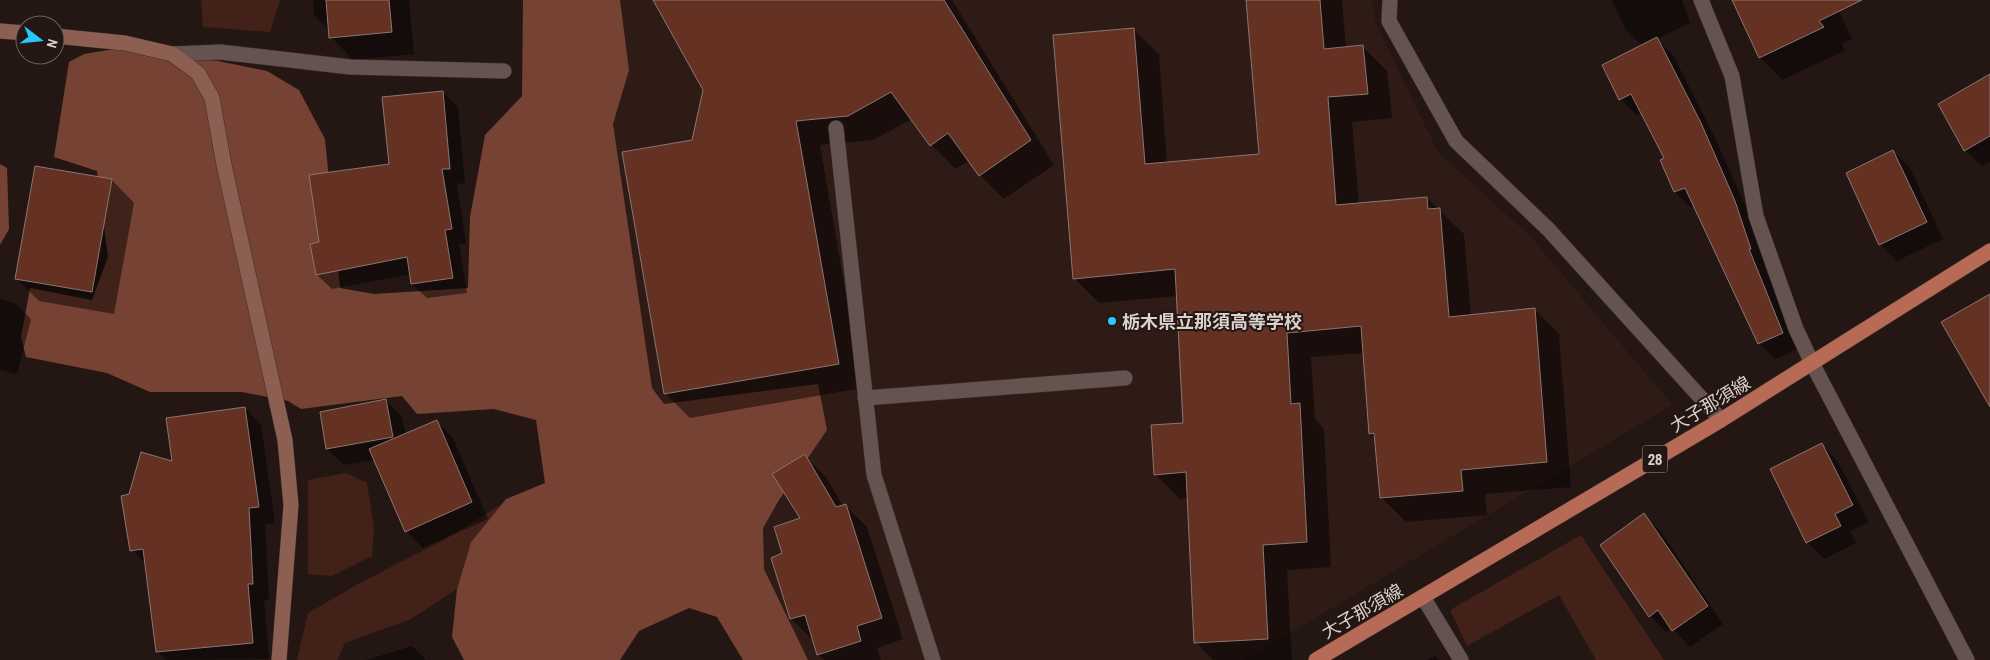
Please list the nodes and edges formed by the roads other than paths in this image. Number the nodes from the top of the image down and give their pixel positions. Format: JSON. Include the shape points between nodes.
{"nodes":[{"id":1,"x":1390,"y":0,"type":"edge"},
{"id":2,"x":1701,"y":0,"type":"edge"},
{"id":3,"x":0,"y":31,"type":"edge"},
{"id":4,"x":15,"y":32,"type":"edge"},
{"id":5,"x":65,"y":37,"type":"edge"},
{"id":6,"x":172,"y":54,"type":"junction"},
{"id":7,"x":504,"y":70,"type":"dead end"},
{"id":8,"x":836,"y":128,"type":"dead end"},
{"id":9,"x":1990,"y":251,"type":"edge"},
{"id":10,"x":1812,"y":363,"type":"junction"},
{"id":11,"x":1125,"y":378,"type":"dead end"},
{"id":12,"x":865,"y":398,"type":"junction"},
{"id":13,"x":1721,"y":420,"type":"junction"},
{"id":14,"x":1423,"y":597,"type":"junction"},
{"id":15,"x":279,"y":660,"type":"edge"},
{"id":16,"x":933,"y":660,"type":"edge"},
{"id":17,"x":1316,"y":660,"type":"edge"},
{"id":18,"x":1461,"y":660,"type":"edge"},
{"id":19,"x":1967,"y":660,"type":"edge"}],
"edges":[{"from":1,"to":13,"type":"street","via":[[1389,21],[1456,141],[1548,229]]},
{"from":2,"to":10,"type":"street","via":[[1732,76],[1756,216],[1796,330]]},
{"from":3,"to":4,"type":"street"},
{"from":5,"to":6,"type":"street","via":[[125,43]]},
{"from":6,"to":7,"type":"street","via":[[220,52],[350,67]]},
{"from":6,"to":15,"type":"street","via":[[198,73],[212,98],[285,440],[291,505]]},
{"from":8,"to":12,"type":"street"},
{"from":9,"to":10,"type":"main road","name":"大子那須線","number":"28"},
{"from":10,"to":13,"type":"main road","name":"大子那須線","number":"28"},
{"from":10,"to":19,"type":"street"},
{"from":11,"to":12,"type":"street"},
{"from":12,"to":16,"type":"street","via":[[874,474]]},
{"from":13,"to":14,"type":"main road","name":"大子那須線","number":"28"},
{"from":14,"to":17,"type":"main road","name":"大子那須線","number":"28"},
{"from":14,"to":18,"type":"street"}]}
